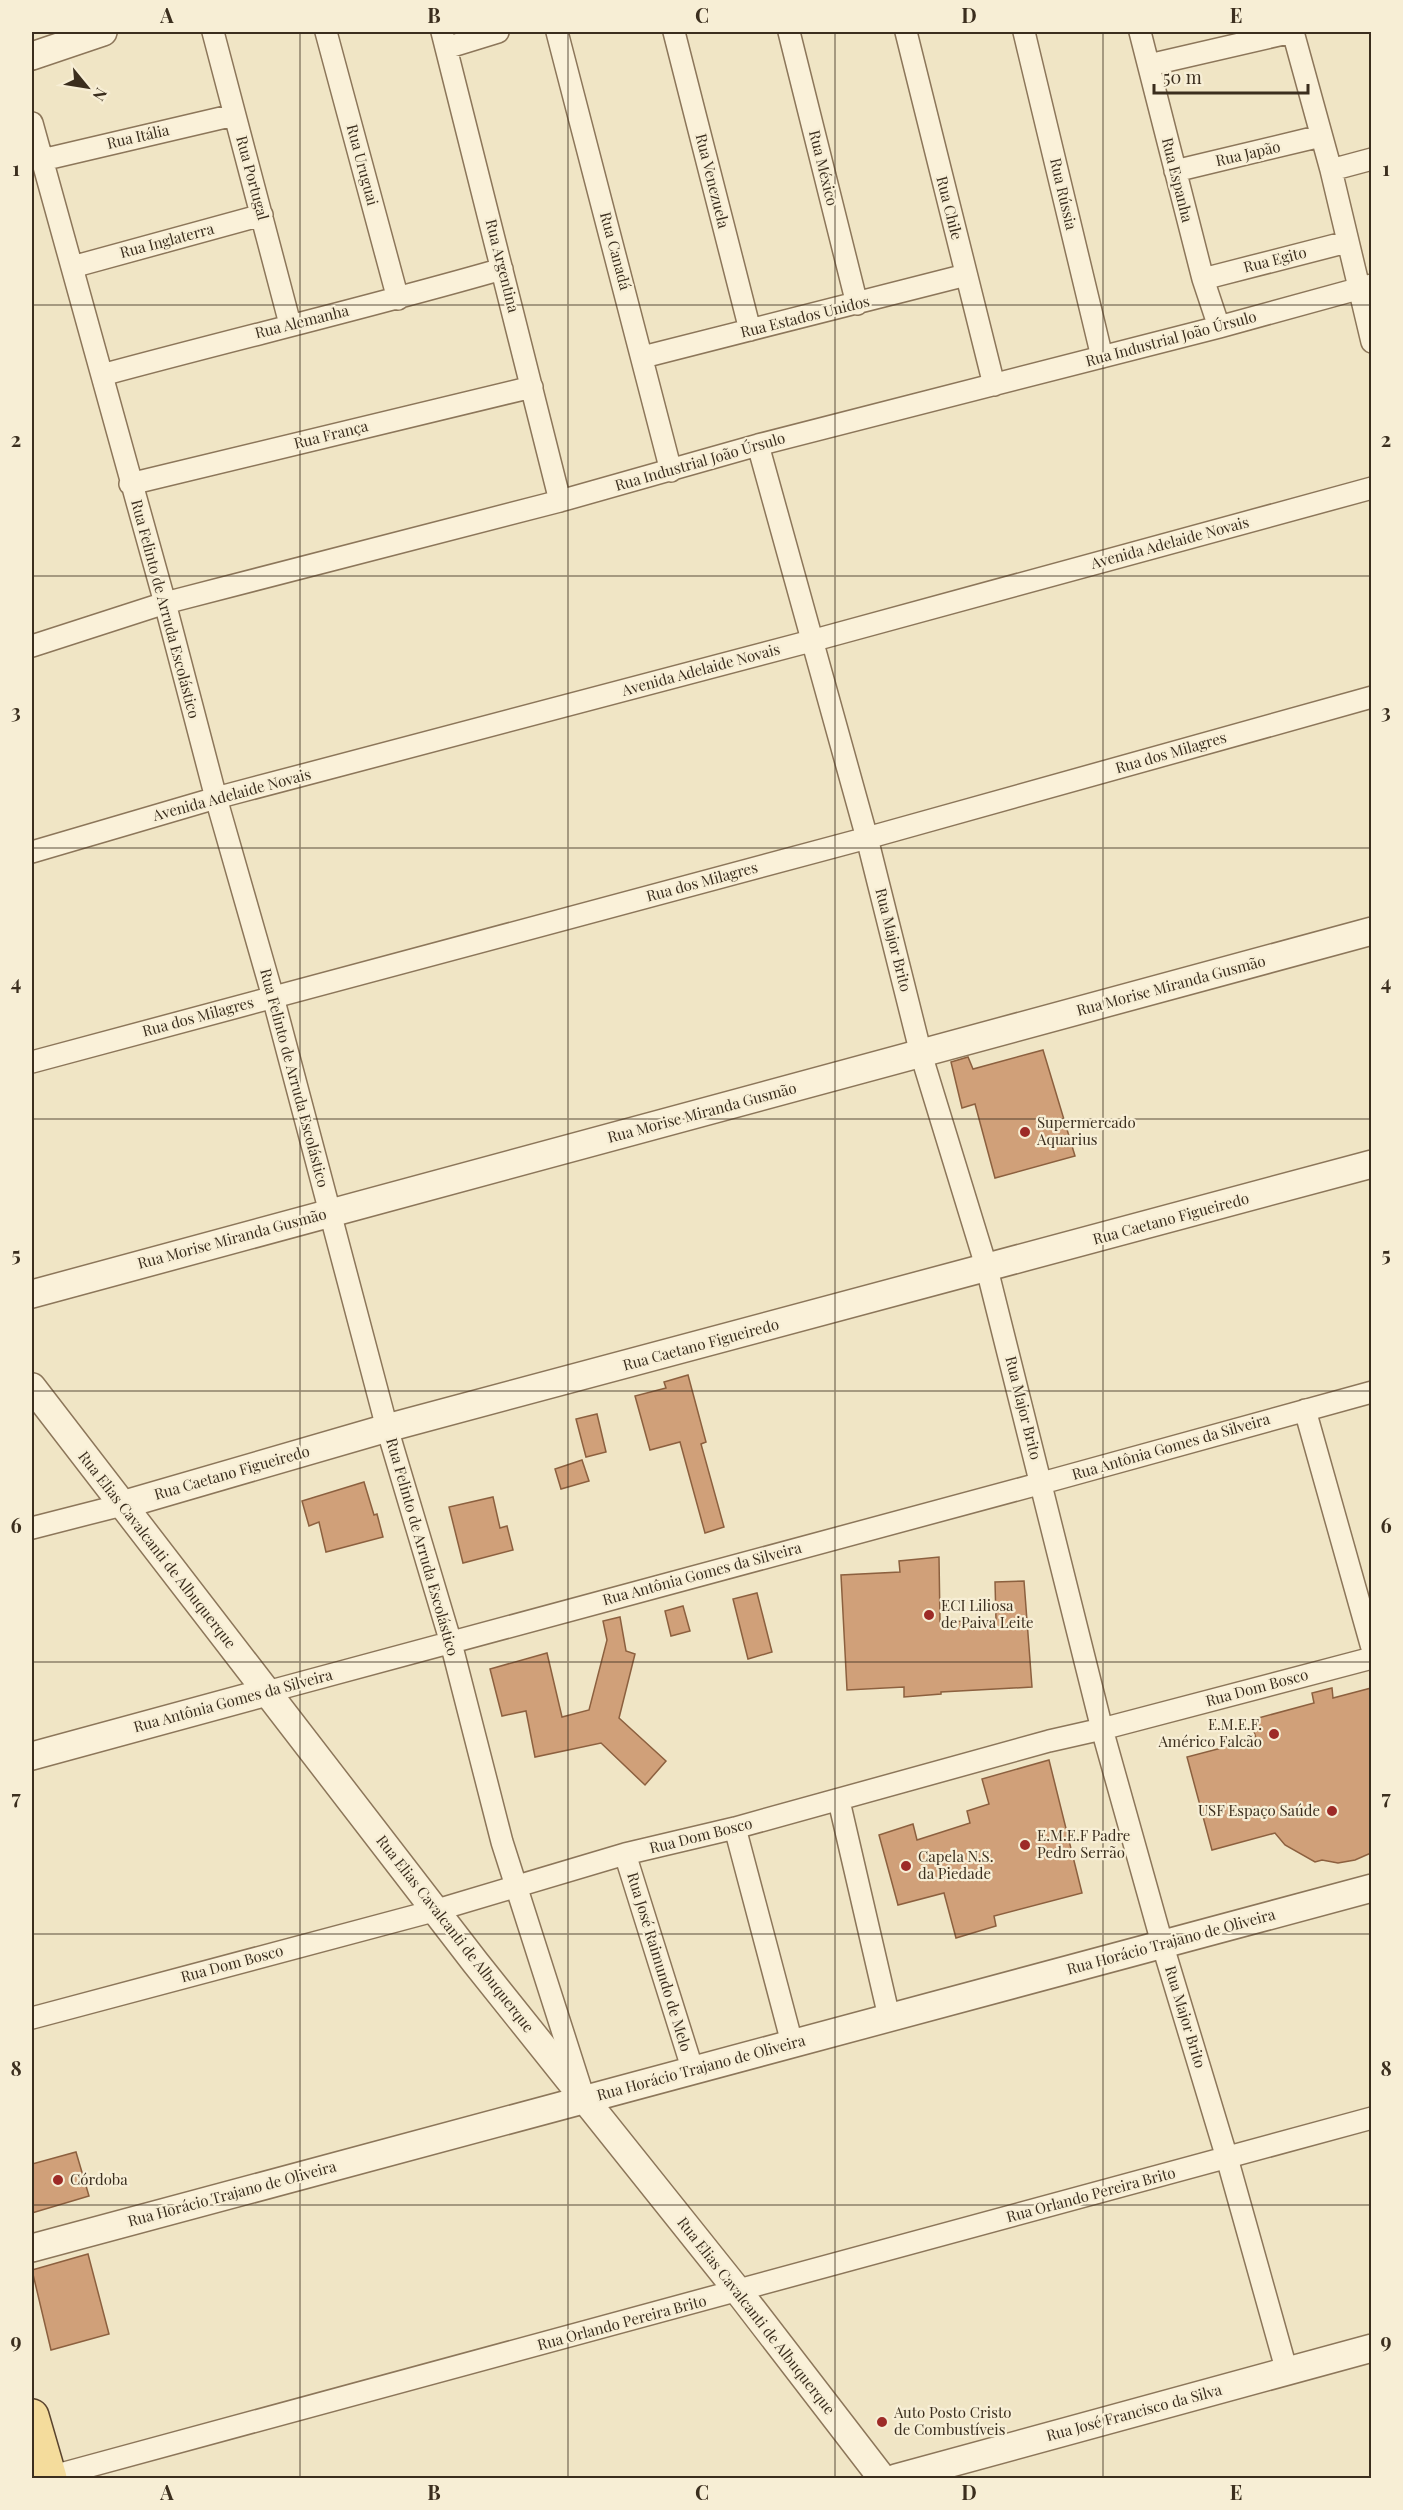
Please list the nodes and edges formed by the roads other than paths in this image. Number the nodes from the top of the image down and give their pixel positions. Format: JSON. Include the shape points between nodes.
{"nodes":[{"id":1,"x":103,"y":32,"type":"edge"},
{"id":2,"x":213,"y":32,"type":"edge"},
{"id":3,"x":326,"y":32,"type":"edge"},
{"id":4,"x":498,"y":32,"type":"edge"},
{"id":5,"x":557,"y":32,"type":"edge"},
{"id":6,"x":674,"y":32,"type":"edge"},
{"id":7,"x":789,"y":32,"type":"edge"},
{"id":8,"x":906,"y":32,"type":"edge"},
{"id":9,"x":1024,"y":32,"type":"edge"},
{"id":10,"x":1140,"y":32,"type":"edge"},
{"id":11,"x":1292,"y":32,"type":"edge"},
{"id":12,"x":444,"y":40,"type":"edge"},
{"id":13,"x":32,"y":56,"type":"edge"},
{"id":14,"x":1149,"y":64,"type":"junction"},
{"id":15,"x":234,"y":115,"type":"junction"},
{"id":16,"x":32,"y":123,"type":"edge"},
{"id":17,"x":1321,"y":136,"type":"junction"},
{"id":18,"x":1371,"y":159,"type":"edge"},
{"id":19,"x":42,"y":160,"type":"junction"},
{"id":20,"x":1331,"y":170,"type":"junction"},
{"id":21,"x":1175,"y":171,"type":"junction"},
{"id":22,"x":262,"y":215,"type":"junction"},
{"id":23,"x":1347,"y":242,"type":"junction"},
{"id":24,"x":72,"y":267,"type":"junction"},
{"id":25,"x":502,"y":269,"type":"junction"},
{"id":26,"x":966,"y":275,"type":"junction"},
{"id":27,"x":1203,"y":279,"type":"junction"},
{"id":28,"x":1366,"y":287,"type":"edge"},
{"id":29,"x":398,"y":299,"type":"junction"},
{"id":30,"x":857,"y":304,"type":"junction"},
{"id":31,"x":290,"y":324,"type":"junction"},
{"id":32,"x":1219,"y":327,"type":"junction"},
{"id":33,"x":750,"y":330,"type":"junction"},
{"id":34,"x":1371,"y":342,"type":"edge"},
{"id":35,"x":643,"y":357,"type":"junction"},
{"id":36,"x":1102,"y":357,"type":"junction"},
{"id":37,"x":102,"y":375,"type":"junction"},
{"id":38,"x":994,"y":385,"type":"junction"},
{"id":39,"x":532,"y":387,"type":"junction"},
{"id":40,"x":758,"y":445,"type":"junction"},
{"id":41,"x":671,"y":471,"type":"junction"},
{"id":42,"x":130,"y":484,"type":"junction"},
{"id":43,"x":1371,"y":488,"type":"edge"},
{"id":44,"x":560,"y":501,"type":"junction"},
{"id":45,"x":165,"y":603,"type":"junction"},
{"id":46,"x":811,"y":641,"type":"junction"},
{"id":47,"x":32,"y":646,"type":"edge"},
{"id":48,"x":1371,"y":697,"type":"edge"},
{"id":49,"x":216,"y":798,"type":"junction"},
{"id":50,"x":867,"y":838,"type":"junction"},
{"id":51,"x":32,"y":852,"type":"edge"},
{"id":52,"x":1371,"y":931,"type":"edge"},
{"id":53,"x":273,"y":997,"type":"junction"},
{"id":54,"x":921,"y":1054,"type":"junction"},
{"id":55,"x":32,"y":1062,"type":"edge"},
{"id":56,"x":1371,"y":1164,"type":"edge"},
{"id":57,"x":329,"y":1212,"type":"junction"},
{"id":58,"x":987,"y":1269,"type":"junction"},
{"id":59,"x":32,"y":1294,"type":"edge"},
{"id":60,"x":32,"y":1387,"type":"edge"},
{"id":61,"x":1371,"y":1392,"type":"edge"},
{"id":62,"x":1305,"y":1410,"type":"junction"},
{"id":63,"x":387,"y":1428,"type":"junction"},
{"id":64,"x":1042,"y":1483,"type":"junction"},
{"id":65,"x":122,"y":1505,"type":"junction"},
{"id":66,"x":32,"y":1528,"type":"edge"},
{"id":67,"x":451,"y":1643,"type":"junction"},
{"id":68,"x":1371,"y":1648,"type":"edge"},
{"id":69,"x":1371,"y":1658,"type":"edge"},
{"id":70,"x":267,"y":1692,"type":"junction"},
{"id":71,"x":1102,"y":1729,"type":"junction"},
{"id":72,"x":32,"y":1756,"type":"edge"},
{"id":73,"x":839,"y":1801,"type":"junction"},
{"id":74,"x":735,"y":1828,"type":"junction"},
{"id":75,"x":625,"y":1854,"type":"junction"},
{"id":76,"x":514,"y":1886,"type":"junction"},
{"id":77,"x":1371,"y":1888,"type":"edge"},
{"id":78,"x":437,"y":1910,"type":"junction"},
{"id":79,"x":1162,"y":1943,"type":"junction"},
{"id":80,"x":889,"y":2017,"type":"junction"},
{"id":81,"x":32,"y":2018,"type":"edge"},
{"id":82,"x":792,"y":2043,"type":"junction"},
{"id":83,"x":693,"y":2071,"type":"junction"},
{"id":84,"x":584,"y":2100,"type":"junction"},
{"id":85,"x":1371,"y":2118,"type":"edge"},
{"id":86,"x":1227,"y":2158,"type":"junction"},
{"id":87,"x":32,"y":2248,"type":"edge"},
{"id":88,"x":738,"y":2291,"type":"junction"},
{"id":89,"x":1371,"y":2348,"type":"edge"},
{"id":90,"x":1287,"y":2372,"type":"junction"},
{"id":91,"x":32,"y":2416,"type":"edge"},
{"id":92,"x":48,"y":2478,"type":"edge"},
{"id":93,"x":882,"y":2478,"type":"edge"},
{"id":94,"x":896,"y":2478,"type":"edge"}],
"edges":[{"from":1,"to":13,"type":"street"},
{"from":2,"to":15,"type":"street","name":"Rua Portugal"},
{"from":3,"to":29,"type":"street","name":"Rua Uruguai"},
{"from":4,"to":12,"type":"street"},
{"from":5,"to":35,"type":"street","name":"Rua Canadá"},
{"from":6,"to":33,"type":"street","name":"Rua Venezuela"},
{"from":7,"to":30,"type":"street","name":"Rua México"},
{"from":8,"to":26,"type":"street","name":"Rua Chile"},
{"from":9,"to":36,"type":"street","name":"Rua Rússia"},
{"from":10,"to":14,"type":"street","name":"Rua Espanha"},
{"from":11,"to":14,"type":"street"},
{"from":11,"to":17,"type":"street"},
{"from":12,"to":25,"type":"street","name":"Rua Argentina"},
{"from":14,"to":21,"type":"street","name":"Rua Espanha"},
{"from":15,"to":19,"type":"street","name":"Rua Itália"},
{"from":15,"to":22,"type":"street","name":"Rua Portugal"},
{"from":16,"to":19,"type":"street","name":"Rua Felinto de Arruda Escolástico"},
{"from":17,"to":20,"type":"street"},
{"from":17,"to":21,"type":"street","name":"Rua Japão"},
{"from":18,"to":20,"type":"street"},
{"from":19,"to":24,"type":"street","name":"Rua Felinto de Arruda Escolástico"},
{"from":20,"to":23,"type":"street"},
{"from":21,"to":27,"type":"street","name":"Rua Espanha"},
{"from":22,"to":24,"type":"street","name":"Rua Inglaterra"},
{"from":22,"to":31,"type":"street","name":"Rua Portugal"},
{"from":23,"to":27,"type":"street","name":"Rua Egito"},
{"from":23,"to":28,"type":"street"},
{"from":24,"to":37,"type":"street","name":"Rua Felinto de Arruda Escolástico"},
{"from":25,"to":29,"type":"street","name":"Rua Alemanha"},
{"from":25,"to":39,"type":"street","name":"Rua Argentina"},
{"from":26,"to":30,"type":"street","name":"Rua Estados Unidos"},
{"from":26,"to":38,"type":"street","name":"Rua Chile"},
{"from":27,"to":32,"type":"street","name":"Rua Espanha"},
{"from":28,"to":32,"type":"street","name":"Rua Industrial João Úrsulo"},
{"from":28,"to":34,"type":"street"},
{"from":29,"to":31,"type":"street","name":"Rua Alemanha"},
{"from":30,"to":33,"type":"street","name":"Rua Estados Unidos"},
{"from":31,"to":37,"type":"street","name":"Rua Alemanha"},
{"from":32,"to":36,"type":"street","name":"Rua Industrial João Úrsulo"},
{"from":33,"to":35,"type":"street","name":"Rua Estados Unidos"},
{"from":35,"to":41,"type":"street","name":"Rua Canadá"},
{"from":36,"to":38,"type":"street","name":"Rua Industrial João Úrsulo"},
{"from":37,"to":42,"type":"street","name":"Rua Felinto de Arruda Escolástico"},
{"from":38,"to":40,"type":"street","name":"Rua Industrial João Úrsulo"},
{"from":39,"to":42,"type":"street","name":"Rua França"},
{"from":39,"to":44,"type":"street","name":"Rua Argentina"},
{"from":40,"to":41,"type":"street","name":"Rua Industrial João Úrsulo"},
{"from":40,"to":46,"type":"street","name":"Rua Major Brito"},
{"from":41,"to":44,"type":"street","name":"Rua Industrial João Úrsulo"},
{"from":42,"to":45,"type":"street","name":"Rua Felinto de Arruda Escolástico"},
{"from":43,"to":46,"type":"street","name":"Avenida Adelaide Novais"},
{"from":44,"to":45,"type":"street","name":"Rua Industrial João Úrsulo"},
{"from":45,"to":47,"type":"street","name":"Rua Industrial João Úrsulo"},
{"from":45,"to":49,"type":"street","name":"Rua Felinto de Arruda Escolástico"},
{"from":46,"to":49,"type":"street","name":"Avenida Adelaide Novais"},
{"from":46,"to":50,"type":"street","name":"Rua Major Brito"},
{"from":48,"to":50,"type":"street","name":"Rua dos Milagres"},
{"from":49,"to":51,"type":"street","name":"Avenida Adelaide Novais"},
{"from":49,"to":53,"type":"street","name":"Rua Felinto de Arruda Escolástico"},
{"from":50,"to":53,"type":"street","name":"Rua dos Milagres"},
{"from":50,"to":54,"type":"street","name":"Rua Major Brito"},
{"from":52,"to":54,"type":"street","name":"Rua Morise Miranda Gusmão"},
{"from":53,"to":55,"type":"street","name":"Rua dos Milagres"},
{"from":53,"to":57,"type":"street","name":"Rua Felinto de Arruda Escolástico"},
{"from":54,"to":57,"type":"street","name":"Rua Morise Miranda Gusmão"},
{"from":54,"to":58,"type":"street","name":"Rua Major Brito"},
{"from":56,"to":58,"type":"street","name":"Rua Caetano Figueiredo"},
{"from":57,"to":59,"type":"street","name":"Rua Morise Miranda Gusmão"},
{"from":57,"to":63,"type":"street","name":"Rua Felinto de Arruda Escolástico"},
{"from":58,"to":63,"type":"street","name":"Rua Caetano Figueiredo"},
{"from":58,"to":64,"type":"street","name":"Rua Major Brito"},
{"from":60,"to":65,"type":"street","name":"Rua Elias Cavalcanti de Albuquerque"},
{"from":61,"to":62,"type":"street","name":"Rua Antônia Gomes da Silveira"},
{"from":62,"to":64,"type":"street","name":"Rua Antônia Gomes da Silveira"},
{"from":62,"to":68,"type":"street"},
{"from":63,"to":65,"type":"street","name":"Rua Caetano Figueiredo"},
{"from":63,"to":67,"type":"street","name":"Rua Felinto de Arruda Escolástico"},
{"from":64,"to":67,"type":"street","name":"Rua Antônia Gomes da Silveira"},
{"from":64,"to":71,"type":"street","name":"Rua Major Brito"},
{"from":65,"to":66,"type":"street","name":"Rua Caetano Figueiredo"},
{"from":65,"to":70,"type":"street","name":"Rua Elias Cavalcanti de Albuquerque"},
{"from":67,"to":70,"type":"street","name":"Rua Antônia Gomes da Silveira"},
{"from":67,"to":76,"type":"street","name":"Rua Felinto de Arruda Escolástico"},
{"from":69,"to":71,"type":"street","name":"Rua Dom Bosco"},
{"from":70,"to":72,"type":"street","name":"Rua Antônia Gomes da Silveira"},
{"from":70,"to":78,"type":"street","name":"Rua Elias Cavalcanti de Albuquerque"},
{"from":71,"to":73,"type":"street","name":"Rua Dom Bosco"},
{"from":71,"to":79,"type":"street","name":"Rua Major Brito"},
{"from":73,"to":74,"type":"street","name":"Rua Dom Bosco"},
{"from":73,"to":80,"type":"street"},
{"from":74,"to":75,"type":"street","name":"Rua Dom Bosco"},
{"from":74,"to":82,"type":"street"},
{"from":75,"to":76,"type":"street","name":"Rua Dom Bosco"},
{"from":75,"to":83,"type":"street","name":"Rua José Raimundo de Melo"},
{"from":76,"to":78,"type":"street","name":"Rua Dom Bosco"},
{"from":76,"to":84,"type":"street","name":"Rua Felinto de Arruda Escolástico"},
{"from":77,"to":79,"type":"street","name":"Rua Horácio Trajano de Oliveira"},
{"from":78,"to":81,"type":"street","name":"Rua Dom Bosco"},
{"from":78,"to":84,"type":"street","name":"Rua Elias Cavalcanti de Albuquerque"},
{"from":79,"to":80,"type":"street","name":"Rua Horácio Trajano de Oliveira"},
{"from":79,"to":86,"type":"street","name":"Rua Major Brito"},
{"from":80,"to":82,"type":"street","name":"Rua Horácio Trajano de Oliveira"},
{"from":82,"to":83,"type":"street","name":"Rua Horácio Trajano de Oliveira"},
{"from":83,"to":84,"type":"street","name":"Rua Horácio Trajano de Oliveira"},
{"from":84,"to":87,"type":"street","name":"Rua Horácio Trajano de Oliveira"},
{"from":84,"to":88,"type":"street","name":"Rua Elias Cavalcanti de Albuquerque"},
{"from":85,"to":86,"type":"street","name":"Rua Orlando Pereira Brito"},
{"from":86,"to":88,"type":"street","name":"Rua Orlando Pereira Brito"},
{"from":86,"to":90,"type":"street","name":"Rua Major Brito"},
{"from":88,"to":92,"type":"street","name":"Rua Orlando Pereira Brito"},
{"from":88,"to":93,"type":"street","name":"Rua Elias Cavalcanti de Albuquerque"},
{"from":89,"to":90,"type":"street","name":"Rua José Francisco da Silva"},
{"from":90,"to":94,"type":"street","name":"Rua José Francisco da Silva"},
{"from":91,"to":92,"type":"main road"}]}
